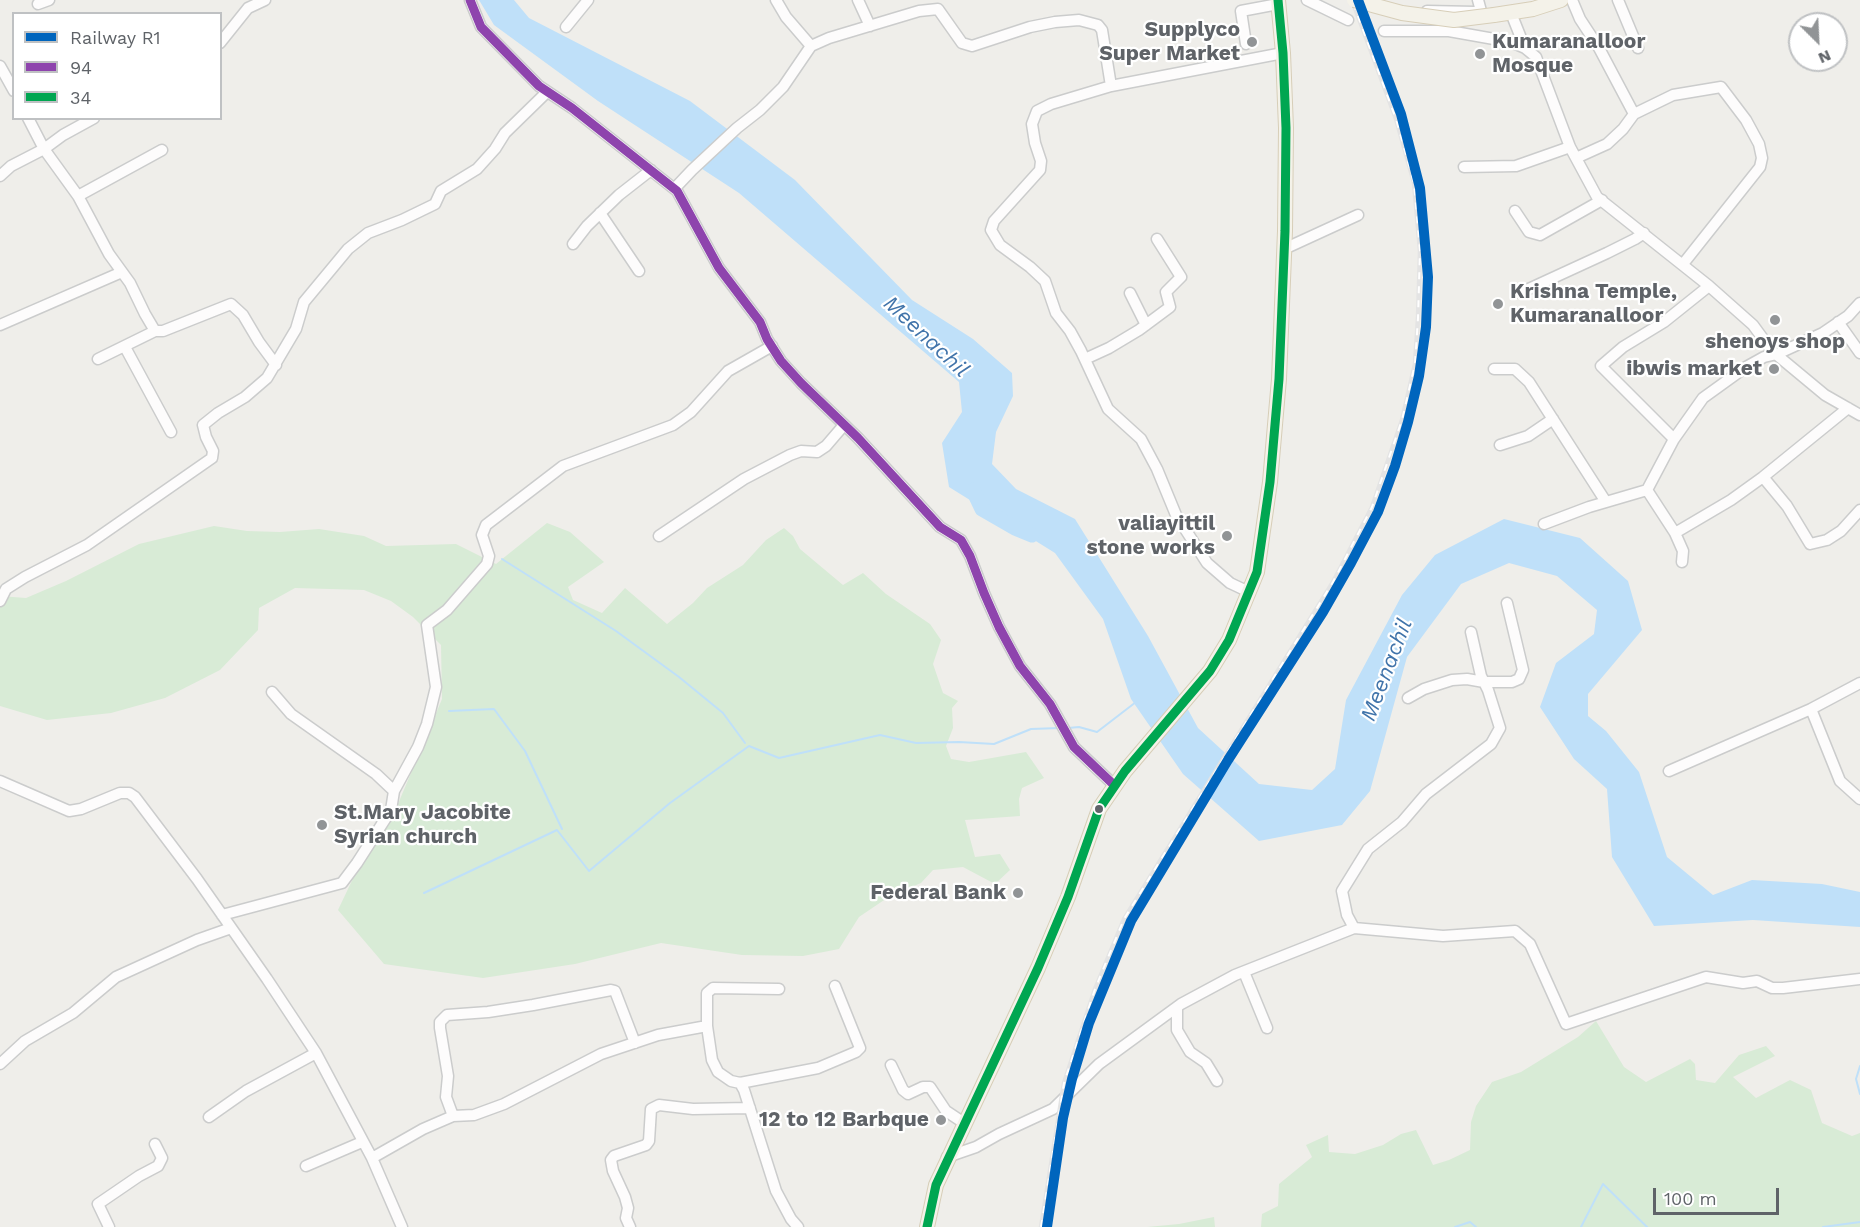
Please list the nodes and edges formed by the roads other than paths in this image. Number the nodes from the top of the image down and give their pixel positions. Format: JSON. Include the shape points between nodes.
{"nodes":[{"id":1,"x":49,"y":0,"type":"edge"},
{"id":2,"x":265,"y":0,"type":"edge"},
{"id":3,"x":470,"y":0,"type":"edge"},
{"id":4,"x":588,"y":0,"type":"edge"},
{"id":5,"x":776,"y":0,"type":"edge"},
{"id":6,"x":858,"y":0,"type":"edge"},
{"id":7,"x":1307,"y":0,"type":"edge"},
{"id":8,"x":1354,"y":0,"type":"edge"},
{"id":9,"x":1478,"y":0,"type":"edge"},
{"id":10,"x":1561,"y":0,"type":"edge"},
{"id":11,"x":1572,"y":0,"type":"edge"},
{"id":12,"x":1618,"y":0,"type":"edge"},
{"id":13,"x":1278,"y":2,"type":"edge"},
{"id":14,"x":38,"y":4,"type":"dead end"},
{"id":15,"x":247,"y":4,"type":"edge"},
{"id":16,"x":941,"y":4,"type":"edge"},
{"id":17,"x":1488,"y":13,"type":"junction"},
{"id":18,"x":1511,"y":13,"type":"junction"},
{"id":19,"x":1347,"y":20,"type":"dead end"},
{"id":20,"x":566,"y":27,"type":"dead end"},
{"id":21,"x":870,"y":27,"type":"junction"},
{"id":22,"x":1426,"y":31,"type":"junction"},
{"id":23,"x":1384,"y":32,"type":"dead end"},
{"id":24,"x":222,"y":40,"type":"edge"},
{"id":25,"x":1246,"y":44,"type":"dead end"},
{"id":26,"x":811,"y":46,"type":"junction"},
{"id":27,"x":1525,"y":48,"type":"junction"},
{"id":28,"x":1638,"y":48,"type":"dead end"},
{"id":29,"x":1283,"y":53,"type":"junction"},
{"id":30,"x":0,"y":66,"type":"edge"},
{"id":31,"x":1111,"y":86,"type":"junction"},
{"id":32,"x":12,"y":87,"type":"edge"},
{"id":33,"x":547,"y":92,"type":"junction"},
{"id":34,"x":1634,"y":114,"type":"junction"},
{"id":35,"x":29,"y":120,"type":"edge"},
{"id":36,"x":90,"y":120,"type":"edge"},
{"id":37,"x":1570,"y":147,"type":"junction"},
{"id":38,"x":44,"y":149,"type":"junction"},
{"id":39,"x":162,"y":150,"type":"dead end"},
{"id":40,"x":1576,"y":158,"type":"junction"},
{"id":41,"x":1464,"y":167,"type":"dead end"},
{"id":42,"x":651,"y":170,"type":"junction"},
{"id":43,"x":0,"y":176,"type":"edge"},
{"id":44,"x":675,"y":188,"type":"junction"},
{"id":45,"x":78,"y":196,"type":"junction"},
{"id":46,"x":1602,"y":200,"type":"junction"},
{"id":47,"x":1515,"y":211,"type":"dead end"},
{"id":48,"x":600,"y":213,"type":"junction"},
{"id":49,"x":1358,"y":215,"type":"dead end"},
{"id":50,"x":1644,"y":233,"type":"junction"},
{"id":51,"x":1157,"y":239,"type":"dead end"},
{"id":52,"x":573,"y":244,"type":"dead end"},
{"id":53,"x":1284,"y":249,"type":"junction"},
{"id":54,"x":1683,"y":264,"type":"junction"},
{"id":55,"x":639,"y":271,"type":"dead end"},
{"id":56,"x":122,"y":272,"type":"junction"},
{"id":57,"x":1709,"y":286,"type":"junction"},
{"id":58,"x":1130,"y":293,"type":"dead end"},
{"id":59,"x":1520,"y":293,"type":"dead end"},
{"id":60,"x":1860,"y":303,"type":"edge"},
{"id":61,"x":1838,"y":322,"type":"junction"},
{"id":62,"x":0,"y":325,"type":"edge"},
{"id":63,"x":1146,"y":325,"type":"junction"},
{"id":64,"x":156,"y":331,"type":"junction"},
{"id":65,"x":772,"y":346,"type":"junction"},
{"id":66,"x":125,"y":347,"type":"junction"},
{"id":67,"x":1860,"y":352,"type":"edge"},
{"id":68,"x":1777,"y":354,"type":"junction"},
{"id":69,"x":98,"y":359,"type":"dead end"},
{"id":70,"x":1085,"y":359,"type":"junction"},
{"id":71,"x":276,"y":365,"type":"junction"},
{"id":72,"x":1494,"y":369,"type":"dead end"},
{"id":73,"x":1848,"y":408,"type":"junction"},
{"id":74,"x":1860,"y":415,"type":"edge"},
{"id":75,"x":1553,"y":418,"type":"junction"},
{"id":76,"x":844,"y":425,"type":"junction"},
{"id":77,"x":171,"y":432,"type":"dead end"},
{"id":78,"x":1674,"y":439,"type":"junction"},
{"id":79,"x":1500,"y":445,"type":"dead end"},
{"id":80,"x":1764,"y":477,"type":"junction"},
{"id":81,"x":1647,"y":490,"type":"junction"},
{"id":82,"x":1606,"y":502,"type":"junction"},
{"id":83,"x":1860,"y":510,"type":"edge"},
{"id":84,"x":1544,"y":524,"type":"dead end"},
{"id":85,"x":1675,"y":533,"type":"junction"},
{"id":86,"x":659,"y":536,"type":"dead end"},
{"id":87,"x":1682,"y":562,"type":"dead end"},
{"id":88,"x":1249,"y":592,"type":"junction"},
{"id":89,"x":0,"y":601,"type":"edge"},
{"id":90,"x":1507,"y":603,"type":"dead end"},
{"id":91,"x":1472,"y":633,"type":"dead end"},
{"id":92,"x":1484,"y":682,"type":"junction"},
{"id":93,"x":1860,"y":683,"type":"edge"},
{"id":94,"x":272,"y":692,"type":"dead end"},
{"id":95,"x":1408,"y":698,"type":"dead end"},
{"id":96,"x":1811,"y":709,"type":"junction"},
{"id":97,"x":1669,"y":771,"type":"dead end"},
{"id":98,"x":0,"y":781,"type":"edge"},
{"id":99,"x":1114,"y":785,"type":"junction"},
{"id":100,"x":394,"y":791,"type":"junction"},
{"id":101,"x":1860,"y":799,"type":"edge"},
{"id":102,"x":222,"y":915,"type":"junction"},
{"id":103,"x":231,"y":928,"type":"junction"},
{"id":104,"x":1354,"y":928,"type":"junction"},
{"id":105,"x":1244,"y":972,"type":"junction"},
{"id":106,"x":1860,"y":979,"type":"edge"},
{"id":107,"x":835,"y":986,"type":"dead end"},
{"id":108,"x":779,"y":989,"type":"dead end"},
{"id":109,"x":1177,"y":1007,"type":"junction"},
{"id":110,"x":707,"y":1026,"type":"junction"},
{"id":111,"x":1266,"y":1028,"type":"dead end"},
{"id":112,"x":635,"y":1043,"type":"junction"},
{"id":113,"x":316,"y":1053,"type":"junction"},
{"id":114,"x":0,"y":1064,"type":"edge"},
{"id":115,"x":891,"y":1065,"type":"dead end"},
{"id":116,"x":1217,"y":1081,"type":"dead end"},
{"id":117,"x":740,"y":1083,"type":"junction"},
{"id":118,"x":750,"y":1108,"type":"junction"},
{"id":119,"x":453,"y":1116,"type":"junction"},
{"id":120,"x":209,"y":1117,"type":"dead end"},
{"id":121,"x":964,"y":1123,"type":"junction"},
{"id":122,"x":362,"y":1143,"type":"junction"},
{"id":123,"x":155,"y":1144,"type":"dead end"},
{"id":124,"x":948,"y":1157,"type":"junction"},
{"id":125,"x":372,"y":1158,"type":"junction"},
{"id":126,"x":306,"y":1166,"type":"dead end"},
{"id":127,"x":109,"y":1227,"type":"edge"},
{"id":128,"x":402,"y":1227,"type":"edge"},
{"id":129,"x":630,"y":1227,"type":"edge"},
{"id":130,"x":798,"y":1227,"type":"edge"},
{"id":131,"x":927,"y":1227,"type":"edge"}],
"edges":[{"from":1,"to":14,"type":"street"},
{"from":2,"to":15,"type":"street"},
{"from":3,"to":33,"type":"street","via":[[481,27]]},
{"from":4,"to":20,"type":"street"},
{"from":5,"to":26,"type":"street"},
{"from":6,"to":21,"type":"street"},
{"from":7,"to":19,"type":"street"},
{"from":8,"to":17,"type":"main road","bridge":true,"via":[[1402,13],[1454,20]]},
{"from":9,"to":17,"type":"street"},
{"from":10,"to":18,"type":"main road"},
{"from":11,"to":34,"type":"street"},
{"from":12,"to":28,"type":"street"},
{"from":13,"to":25,"type":"street","via":[[1241,11]]},
{"from":13,"to":29,"type":"main road"},
{"from":15,"to":24,"type":"street"},
{"from":16,"to":21,"type":"street"},
{"from":16,"to":31,"type":"street","via":[[962,43],[972,46],[1055,22],[1079,20],[1098,25]]},
{"from":17,"to":18,"type":"main road"},
{"from":17,"to":22,"type":"street","via":[[1427,11],[1419,18]]},
{"from":18,"to":27,"type":"street"},
{"from":21,"to":26,"type":"street"},
{"from":22,"to":23,"type":"street"},
{"from":22,"to":27,"type":"street","via":[[1449,31]]},
{"from":26,"to":44,"type":"street","via":[[783,87]]},
{"from":27,"to":37,"type":"street","via":[[1536,57]]},
{"from":29,"to":31,"type":"street"},
{"from":29,"to":53,"type":"main road"},
{"from":30,"to":32,"type":"street"},
{"from":31,"to":70,"type":"street","via":[[1037,111],[1032,124],[1040,170],[994,221],[991,230],[1000,245],[1045,280],[1056,313]]},
{"from":33,"to":42,"type":"street"},
{"from":33,"to":71,"type":"street","via":[[505,133],[477,169],[441,191],[435,204],[368,233],[348,249],[304,302],[296,329]]},
{"from":34,"to":40,"type":"street","via":[[1607,144]]},
{"from":34,"to":54,"type":"street","via":[[1673,96],[1721,87],[1759,144],[1760,167]]},
{"from":35,"to":38,"type":"street"},
{"from":36,"to":38,"type":"street"},
{"from":37,"to":40,"type":"street"},
{"from":37,"to":41,"type":"street","via":[[1516,166]]},
{"from":38,"to":43,"type":"street"},
{"from":38,"to":45,"type":"street"},
{"from":39,"to":45,"type":"street"},
{"from":40,"to":46,"type":"street"},
{"from":42,"to":44,"type":"street"},
{"from":42,"to":48,"type":"street"},
{"from":44,"to":65,"type":"street","via":[[719,268],[760,322]]},
{"from":45,"to":56,"type":"street"},
{"from":46,"to":47,"type":"street","via":[[1540,235],[1530,232]]},
{"from":46,"to":50,"type":"street"},
{"from":48,"to":52,"type":"street"},
{"from":48,"to":55,"type":"street"},
{"from":49,"to":53,"type":"street"},
{"from":50,"to":54,"type":"street"},
{"from":50,"to":59,"type":"street"},
{"from":51,"to":63,"type":"street","via":[[1181,277],[1166,292],[1170,307]]},
{"from":53,"to":88,"type":"main road","via":[[1270,482],[1257,572]]},
{"from":54,"to":57,"type":"street"},
{"from":56,"to":62,"type":"street"},
{"from":56,"to":64,"type":"street"},
{"from":57,"to":68,"type":"street","via":[[1753,325]]},
{"from":57,"to":78,"type":"street","via":[[1601,366]]},
{"from":58,"to":63,"type":"street"},
{"from":60,"to":61,"type":"street"},
{"from":61,"to":67,"type":"street"},
{"from":61,"to":68,"type":"street"},
{"from":63,"to":70,"type":"street"},
{"from":64,"to":66,"type":"street"},
{"from":64,"to":71,"type":"street","via":[[231,304],[243,315]]},
{"from":65,"to":76,"type":"street","via":[[790,372]]},
{"from":65,"to":100,"type":"street","via":[[728,371],[691,412],[673,425],[563,466],[486,525],[482,535],[489,556],[487,564],[447,610],[427,625],[436,687],[418,747]]},
{"from":66,"to":69,"type":"street"},
{"from":66,"to":77,"type":"street"},
{"from":68,"to":73,"type":"street","via":[[1825,395]]},
{"from":68,"to":78,"type":"street","via":[[1746,367],[1703,398]]},
{"from":70,"to":88,"type":"street","via":[[1108,409],[1141,440],[1176,515],[1207,563],[1230,583]]},
{"from":71,"to":89,"type":"street","via":[[245,397],[203,424],[213,451],[212,458],[203,466],[87,545],[6,589]]},
{"from":72,"to":75,"type":"street","via":[[1515,369],[1529,382]]},
{"from":73,"to":74,"type":"street"},
{"from":73,"to":80,"type":"street"},
{"from":75,"to":79,"type":"street","via":[[1527,436]]},
{"from":75,"to":82,"type":"street"},
{"from":76,"to":86,"type":"street","via":[[817,452],[790,455],[744,479]]},
{"from":76,"to":99,"type":"street","via":[[940,527],[961,540],[1020,666],[1050,704],[1082,756]]},
{"from":78,"to":81,"type":"street"},
{"from":80,"to":83,"type":"street","via":[[1810,544],[1842,531]]},
{"from":80,"to":85,"type":"street"},
{"from":81,"to":82,"type":"street"},
{"from":81,"to":85,"type":"street"},
{"from":82,"to":84,"type":"street"},
{"from":85,"to":87,"type":"street","via":[[1683,551]]},
{"from":88,"to":99,"type":"main road","via":[[1229,640],[1210,671]]},
{"from":90,"to":92,"type":"street","via":[[1523,670],[1519,679],[1512,682]]},
{"from":91,"to":92,"type":"street"},
{"from":92,"to":95,"type":"street","via":[[1452,680]]},
{"from":92,"to":104,"type":"street","via":[[1500,728],[1495,738],[1426,794],[1402,822],[1368,849],[1342,891]]},
{"from":93,"to":96,"type":"street"},
{"from":94,"to":100,"type":"street","via":[[291,714]]},
{"from":96,"to":97,"type":"street"},
{"from":96,"to":101,"type":"street","via":[[1840,781]]},
{"from":98,"to":102,"type":"street","via":[[69,811],[129,793]]},
{"from":99,"to":121,"type":"main road","via":[[1099,809],[1038,968]]},
{"from":100,"to":102,"type":"street","via":[[391,810],[342,882]]},
{"from":102,"to":103,"type":"street"},
{"from":103,"to":113,"type":"street"},
{"from":103,"to":114,"type":"street","via":[[116,977],[73,1014],[25,1041]]},
{"from":104,"to":105,"type":"street"},
{"from":104,"to":106,"type":"street","via":[[1443,936],[1515,931],[1530,944],[1566,1024],[1706,977],[1743,983],[1757,981],[1772,988]]},
{"from":105,"to":109,"type":"street"},
{"from":105,"to":111,"type":"street"},
{"from":107,"to":117,"type":"street","via":[[860,1048],[818,1068]]},
{"from":108,"to":110,"type":"street","via":[[713,988],[707,993]]},
{"from":109,"to":116,"type":"street","via":[[1177,1030],[1190,1052],[1206,1063]]},
{"from":109,"to":124,"type":"street","via":[[1099,1064],[1053,1109]]},
{"from":110,"to":112,"type":"street"},
{"from":110,"to":117,"type":"street","via":[[712,1060],[718,1072],[731,1082]]},
{"from":112,"to":119,"type":"street","via":[[601,1054],[504,1104],[474,1115]]},
{"from":112,"to":119,"type":"street","via":[[619,999],[611,990],[488,1012],[447,1015],[440,1028],[448,1076],[446,1097]]},
{"from":113,"to":120,"type":"street","via":[[246,1091]]},
{"from":113,"to":122,"type":"street"},
{"from":115,"to":121,"type":"street","via":[[908,1094],[930,1087],[946,1111]]},
{"from":117,"to":118,"type":"street"},
{"from":118,"to":129,"type":"street","via":[[693,1110],[659,1105],[651,1109],[650,1141],[611,1160],[625,1197]]},
{"from":118,"to":130,"type":"street","via":[[776,1191]]},
{"from":119,"to":125,"type":"street"},
{"from":121,"to":124,"type":"main road"},
{"from":122,"to":125,"type":"street"},
{"from":122,"to":126,"type":"street"},
{"from":123,"to":127,"type":"street","via":[[162,1158],[158,1166],[98,1204]]},
{"from":124,"to":131,"type":"main road","via":[[936,1185]]},
{"from":125,"to":128,"type":"street"}]}
